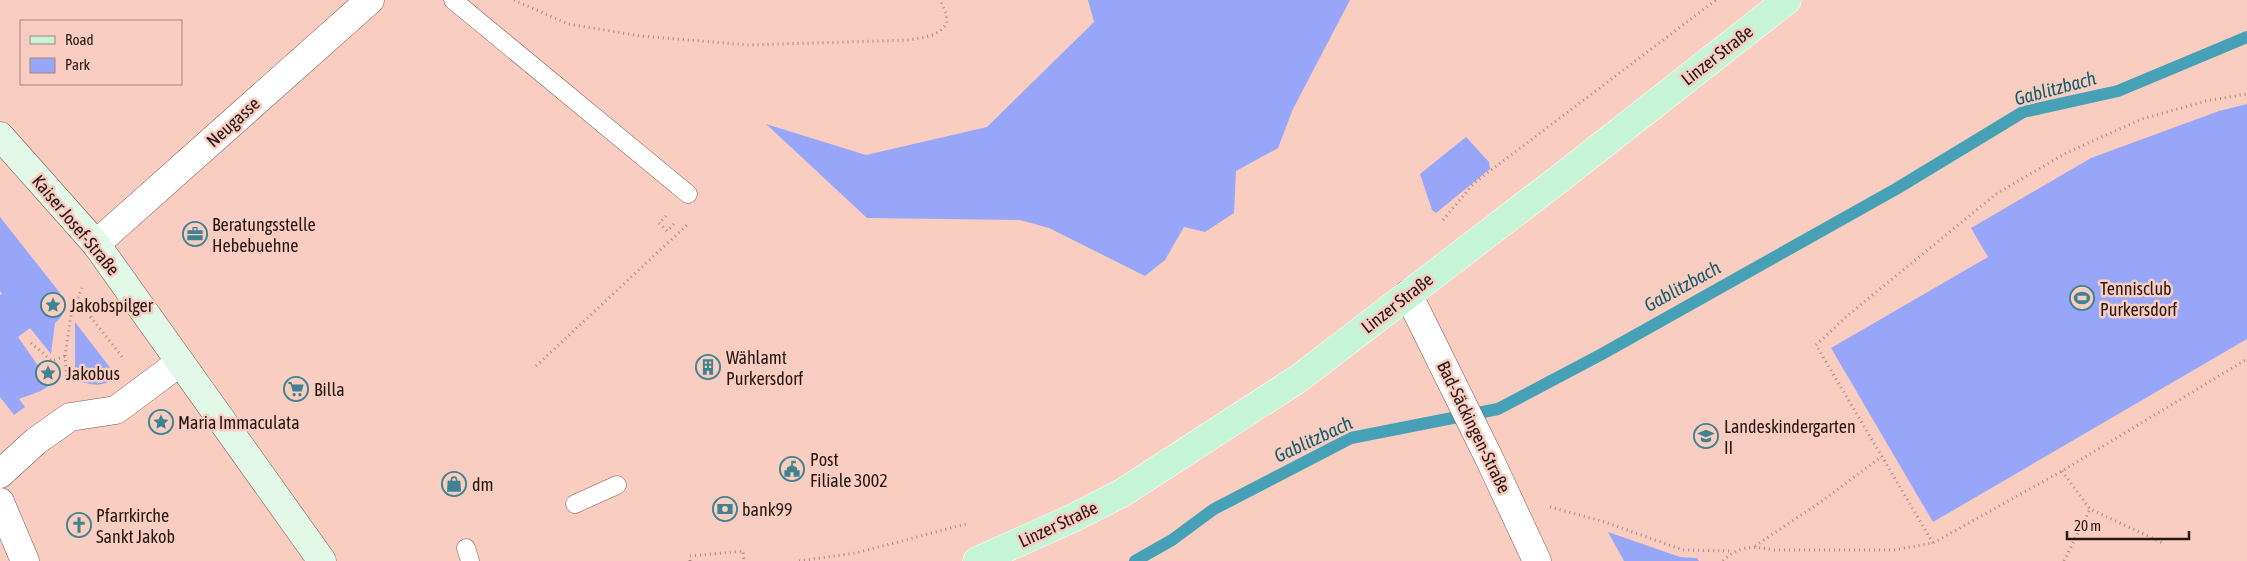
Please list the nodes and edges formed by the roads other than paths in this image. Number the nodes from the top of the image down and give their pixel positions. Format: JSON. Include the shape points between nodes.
{"nodes":[{"id":1,"x":370,"y":0,"type":"edge"},
{"id":2,"x":453,"y":0,"type":"edge"},
{"id":3,"x":1787,"y":0,"type":"edge"},
{"id":4,"x":0,"y":136,"type":"edge"},
{"id":5,"x":688,"y":194,"type":"dead end"},
{"id":6,"x":96,"y":244,"type":"junction"},
{"id":7,"x":1408,"y":294,"type":"junction"},
{"id":8,"x":180,"y":363,"type":"junction"},
{"id":9,"x":0,"y":474,"type":"edge"},
{"id":10,"x":618,"y":485,"type":"dead end"},
{"id":11,"x":0,"y":502,"type":"edge"},
{"id":12,"x":575,"y":504,"type":"dead end"},
{"id":13,"x":25,"y":561,"type":"edge"},
{"id":14,"x":322,"y":561,"type":"edge"},
{"id":15,"x":977,"y":561,"type":"edge"},
{"id":16,"x":1537,"y":561,"type":"edge"}],
"edges":[{"from":1,"to":6,"type":"street","name":"Neugasse"},
{"from":2,"to":5,"type":"lane"},
{"from":3,"to":7,"type":"main road","name":"Linzer Straße"},
{"from":4,"to":6,"type":"main road","name":"Kaiser Josef-Straße"},
{"from":6,"to":8,"type":"main road","name":"Kaiser Josef-Straße"},
{"from":7,"to":15,"type":"main road","name":"Linzer Straße","via":[[1298,379],[1130,488],[1071,519]]},
{"from":7,"to":16,"type":"street","name":"Bad-Säckingen-Straße"},
{"from":8,"to":9,"type":"street","via":[[116,410],[70,417]]},
{"from":8,"to":14,"type":"main road","name":"Kaiser Josef-Straße"},
{"from":10,"to":12,"type":"lane"},
{"from":11,"to":13,"type":"street"}]}
